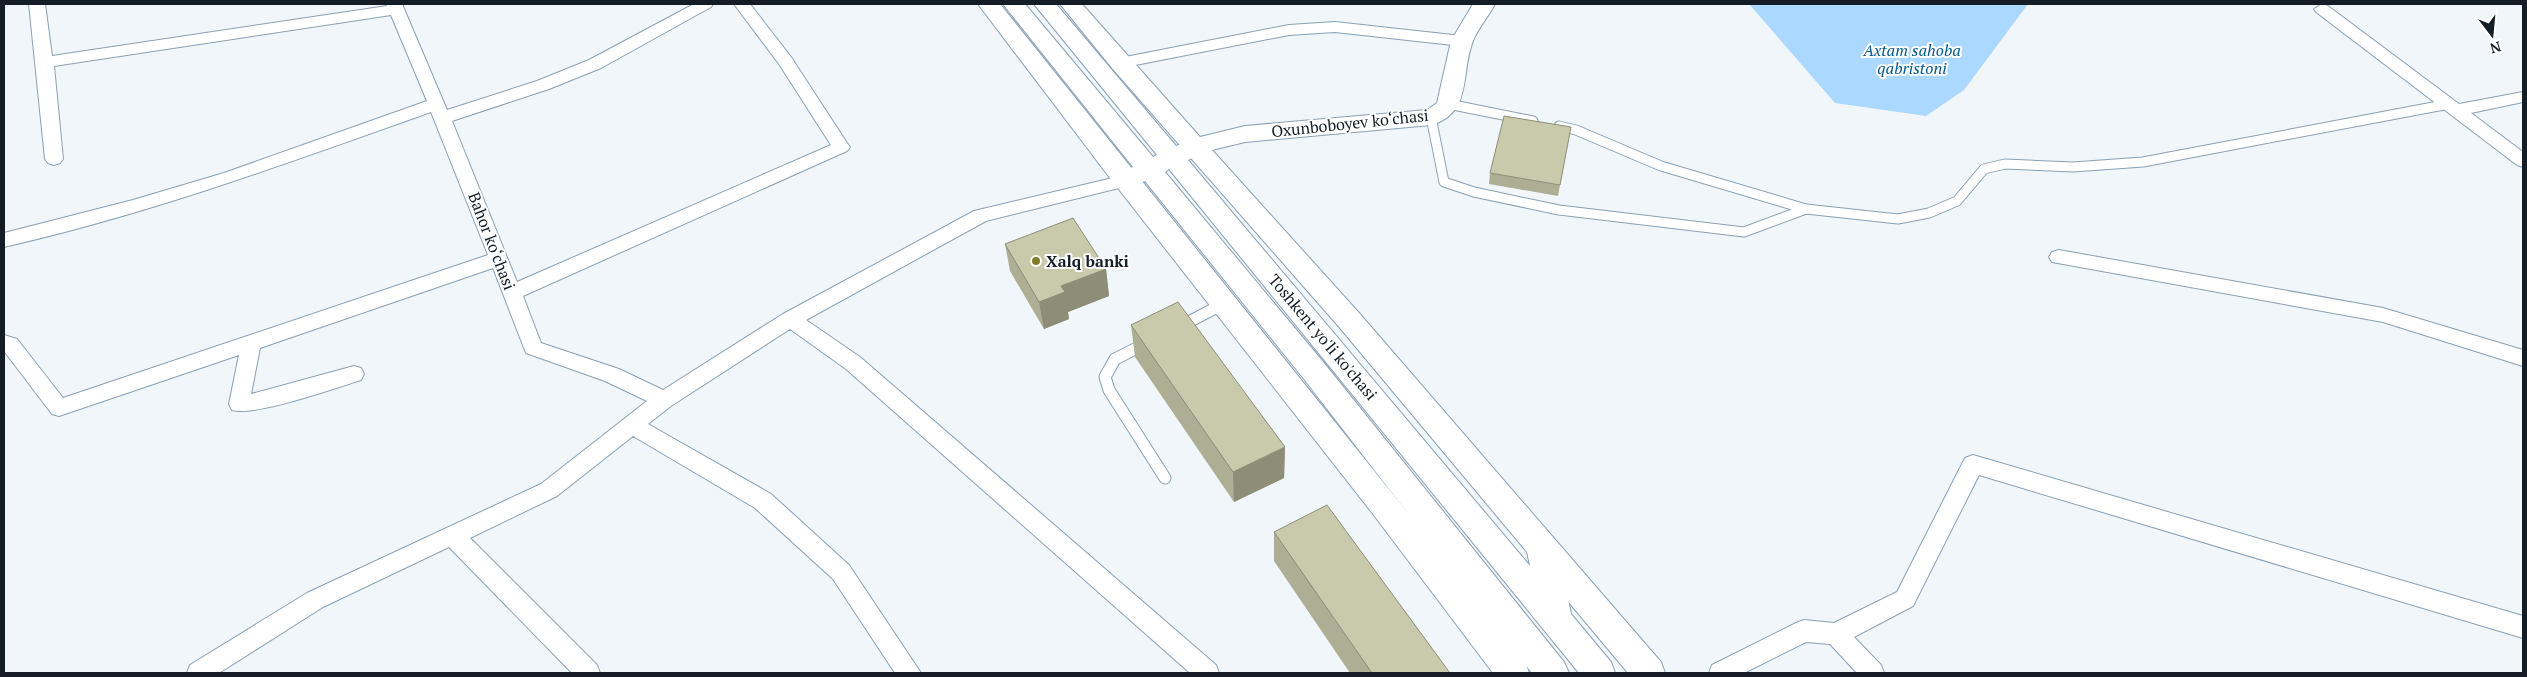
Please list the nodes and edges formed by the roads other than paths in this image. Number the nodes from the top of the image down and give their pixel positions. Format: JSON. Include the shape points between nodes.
{"nodes":[{"id":1,"x":37,"y":4,"type":"edge"},
{"id":2,"x":705,"y":4,"type":"edge"},
{"id":3,"x":742,"y":4,"type":"edge"},
{"id":4,"x":989,"y":4,"type":"edge"},
{"id":5,"x":1014,"y":4,"type":"edge"},
{"id":6,"x":1045,"y":4,"type":"edge"},
{"id":7,"x":1071,"y":4,"type":"edge"},
{"id":8,"x":1482,"y":4,"type":"edge"},
{"id":9,"x":395,"y":7,"type":"edge"},
{"id":10,"x":2322,"y":9,"type":"dead end"},
{"id":11,"x":1462,"y":41,"type":"junction"},
{"id":12,"x":45,"y":62,"type":"junction"},
{"id":13,"x":1120,"y":62,"type":"junction"},
{"id":14,"x":2523,"y":97,"type":"edge"},
{"id":15,"x":2453,"y":107,"type":"junction"},
{"id":16,"x":439,"y":111,"type":"junction"},
{"id":17,"x":1440,"y":111,"type":"junction"},
{"id":18,"x":1185,"y":152,"type":"junction"},
{"id":19,"x":54,"y":160,"type":"dead end"},
{"id":20,"x":2523,"y":161,"type":"edge"},
{"id":21,"x":1136,"y":175,"type":"junction"},
{"id":22,"x":1806,"y":209,"type":"junction"},
{"id":23,"x":4,"y":240,"type":"edge"},
{"id":24,"x":2059,"y":257,"type":"dead end"},
{"id":25,"x":498,"y":259,"type":"junction"},
{"id":26,"x":512,"y":293,"type":"junction"},
{"id":27,"x":1224,"y":304,"type":"junction"},
{"id":28,"x":790,"y":319,"type":"junction"},
{"id":29,"x":1174,"y":329,"type":"edge"},
{"id":30,"x":1157,"y":338,"type":"edge"},
{"id":31,"x":4,"y":342,"type":"edge"},
{"id":32,"x":251,"y":343,"type":"junction"},
{"id":33,"x":2523,"y":358,"type":"edge"},
{"id":34,"x":354,"y":374,"type":"dead end"},
{"id":35,"x":664,"y":400,"type":"junction"},
{"id":36,"x":632,"y":425,"type":"junction"},
{"id":37,"x":1165,"y":478,"type":"dead end"},
{"id":38,"x":452,"y":536,"type":"junction"},
{"id":39,"x":1542,"y":547,"type":"junction"},
{"id":40,"x":1496,"y":602,"type":"junction"},
{"id":41,"x":1556,"y":620,"type":"junction"},
{"id":42,"x":2523,"y":627,"type":"edge"},
{"id":43,"x":1836,"y":634,"type":"junction"},
{"id":44,"x":1509,"y":667,"type":"edge"},
{"id":45,"x":199,"y":673,"type":"edge"},
{"id":46,"x":588,"y":673,"type":"edge"},
{"id":47,"x":909,"y":673,"type":"edge"},
{"id":48,"x":1207,"y":673,"type":"edge"},
{"id":49,"x":1552,"y":673,"type":"edge"},
{"id":50,"x":1599,"y":673,"type":"edge"},
{"id":51,"x":1649,"y":673,"type":"edge"},
{"id":52,"x":1721,"y":673,"type":"edge"},
{"id":53,"x":1872,"y":673,"type":"edge"}],
"edges":[{"from":1,"to":12,"type":"street"},
{"from":2,"to":16,"type":"street","via":[[580,71]]},
{"from":3,"to":26,"type":"street","via":[[785,61],[841,147]]},
{"from":4,"to":21,"type":"street"},
{"from":5,"to":21,"type":"street","name":"Toshkent yo'li ko'chasi"},
{"from":6,"to":18,"type":"street","name":"Toshkent yo'li ko'chasi"},
{"from":7,"to":13,"type":"street"},
{"from":8,"to":11,"type":"street","name":"Oxunboboyev ko‘chasi"},
{"from":9,"to":12,"type":"street"},
{"from":9,"to":16,"type":"street","name":"Bahor ko‘chasi"},
{"from":10,"to":15,"type":"street"},
{"from":11,"to":13,"type":"street","via":[[1326,28],[1289,30]]},
{"from":11,"to":17,"type":"street","name":"Oxunboboyev ko‘chasi"},
{"from":12,"to":19,"type":"street"},
{"from":13,"to":18,"type":"street"},
{"from":14,"to":15,"type":"street"},
{"from":15,"to":20,"type":"street"},
{"from":15,"to":22,"type":"lane","via":[[2143,162],[2073,167],[2005,164],[1984,169],[1957,201],[1929,213],[1898,219]]},
{"from":16,"to":23,"type":"street","via":[[134,206]]},
{"from":16,"to":25,"type":"street","name":"Bahor ko‘chasi"},
{"from":17,"to":18,"type":"street","name":"Oxunboboyev ko‘chasi","via":[[1245,134]]},
{"from":17,"to":22,"type":"lane","via":[[1544,123],[1576,130],[1661,166]]},
{"from":17,"to":22,"type":"lane","via":[[1444,182],[1474,192],[1559,210],[1744,232]]},
{"from":18,"to":21,"type":"street","name":"Oxunboboyev ko‘chasi"},
{"from":18,"to":39,"type":"street","via":[[1350,321]]},
{"from":18,"to":41,"type":"street","name":"Toshkent yo'li ko'chasi"},
{"from":21,"to":27,"type":"street"},
{"from":21,"to":28,"type":"street","via":[[981,216]]},
{"from":21,"to":40,"type":"street","name":"Toshkent yo'li ko'chasi","via":[[1314,371]]},
{"from":24,"to":33,"type":"street","via":[[2383,315]]},
{"from":25,"to":26,"type":"street","name":"Bahor ko‘chasi"},
{"from":25,"to":32,"type":"street"},
{"from":26,"to":35,"type":"street","name":"Bahor ko‘chasi","via":[[533,348],[612,375]]},
{"from":27,"to":29,"type":"lane"},
{"from":27,"to":44,"type":"street","via":[[1298,394]]},
{"from":28,"to":35,"type":"street"},
{"from":28,"to":48,"type":"street","via":[[853,363]]},
{"from":30,"to":37,"type":"lane","via":[[1114,359],[1106,377],[1109,390]]},
{"from":31,"to":32,"type":"street","via":[[10,344],[59,408]]},
{"from":32,"to":34,"type":"street","via":[[240,404]]},
{"from":35,"to":36,"type":"street"},
{"from":36,"to":38,"type":"street","via":[[549,490]]},
{"from":36,"to":47,"type":"street","via":[[764,502],[841,572]]},
{"from":38,"to":45,"type":"street","via":[[315,600]]},
{"from":38,"to":46,"type":"street"},
{"from":39,"to":41,"type":"street"},
{"from":39,"to":51,"type":"street"},
{"from":40,"to":44,"type":"street"},
{"from":40,"to":49,"type":"street","name":"Toshkent yo'li ko'chasi"},
{"from":41,"to":50,"type":"street","name":"Toshkent yo'li ko'chasi"},
{"from":42,"to":43,"type":"street","via":[[1973,464],[1905,599]]},
{"from":43,"to":52,"type":"street","via":[[1804,631]]},
{"from":43,"to":53,"type":"street"}]}
